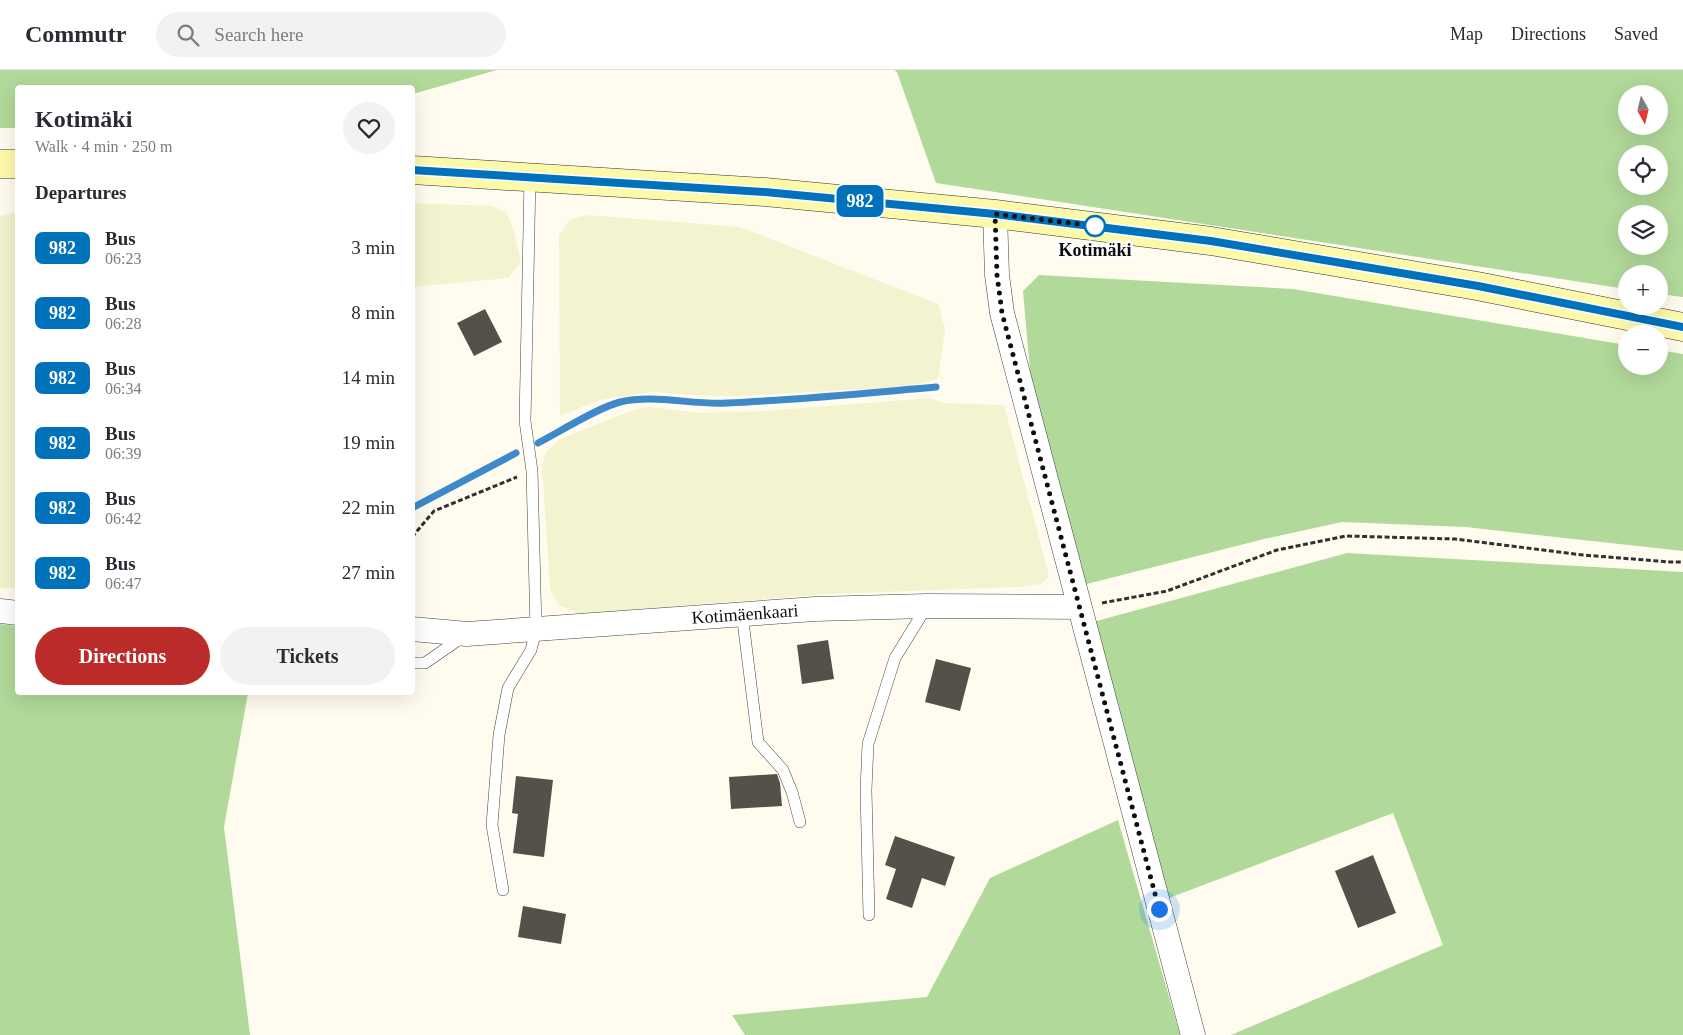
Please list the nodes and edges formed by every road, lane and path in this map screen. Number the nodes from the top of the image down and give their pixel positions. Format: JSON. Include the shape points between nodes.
{"nodes":[{"id":1,"x":0,"y":164,"type":"edge"},
{"id":2,"x":15,"y":164,"type":"edge"},
{"id":3,"x":415,"y":170,"type":"edge"},
{"id":4,"x":530,"y":176,"type":"junction"},
{"id":5,"x":995,"y":214,"type":"junction"},
{"id":6,"x":1683,"y":326,"type":"edge"},
{"id":7,"x":532,"y":471,"type":"junction"},
{"id":8,"x":415,"y":533,"type":"edge"},
{"id":9,"x":1683,"y":562,"type":"edge"},
{"id":10,"x":926,"y":606,"type":"junction"},
{"id":11,"x":1079,"y":607,"type":"junction"},
{"id":12,"x":0,"y":610,"type":"edge"},
{"id":13,"x":15,"y":612,"type":"edge"},
{"id":14,"x":742,"y":613,"type":"junction"},
{"id":15,"x":415,"y":629,"type":"edge"},
{"id":16,"x":536,"y":630,"type":"junction"},
{"id":17,"x":467,"y":634,"type":"junction"},
{"id":18,"x":415,"y":663,"type":"edge"},
{"id":19,"x":800,"y":822,"type":"dead end"},
{"id":20,"x":503,"y":890,"type":"dead end"},
{"id":21,"x":868,"y":915,"type":"dead end"},
{"id":22,"x":1193,"y":1035,"type":"edge"}],
"edges":[{"from":1,"to":2,"type":"main road"},
{"from":3,"to":4,"type":"main road"},
{"from":4,"to":5,"type":"main road","via":[[765,192]]},
{"from":4,"to":7,"type":"lane","via":[[525,421]]},
{"from":5,"to":6,"type":"main road","via":[[1211,241],[1478,286]]},
{"from":5,"to":11,"type":"street","via":[[1002,313]]},
{"from":7,"to":8,"type":"path","via":[[434,511]]},
{"from":7,"to":16,"type":"lane"},
{"from":9,"to":11,"type":"path","via":[[1583,555],[1455,539],[1346,536],[1277,550],[1167,591]]},
{"from":10,"to":11,"type":"street","name":"Kotimäenkaari"},
{"from":10,"to":14,"type":"street","name":"Kotimäenkaari"},
{"from":10,"to":21,"type":"lane","via":[[894,658],[868,744]]},
{"from":11,"to":22,"type":"street"},
{"from":12,"to":13,"type":"street"},
{"from":14,"to":16,"type":"street","name":"Kotimäenkaari"},
{"from":14,"to":19,"type":"lane","via":[[758,742],[783,770]]},
{"from":15,"to":17,"type":"street","name":"Kotimäenkaari"},
{"from":16,"to":17,"type":"street","name":"Kotimäenkaari"},
{"from":16,"to":20,"type":"lane","via":[[532,650],[508,688],[499,735],[492,825]]},
{"from":17,"to":18,"type":"lane","via":[[425,663]]}]}
